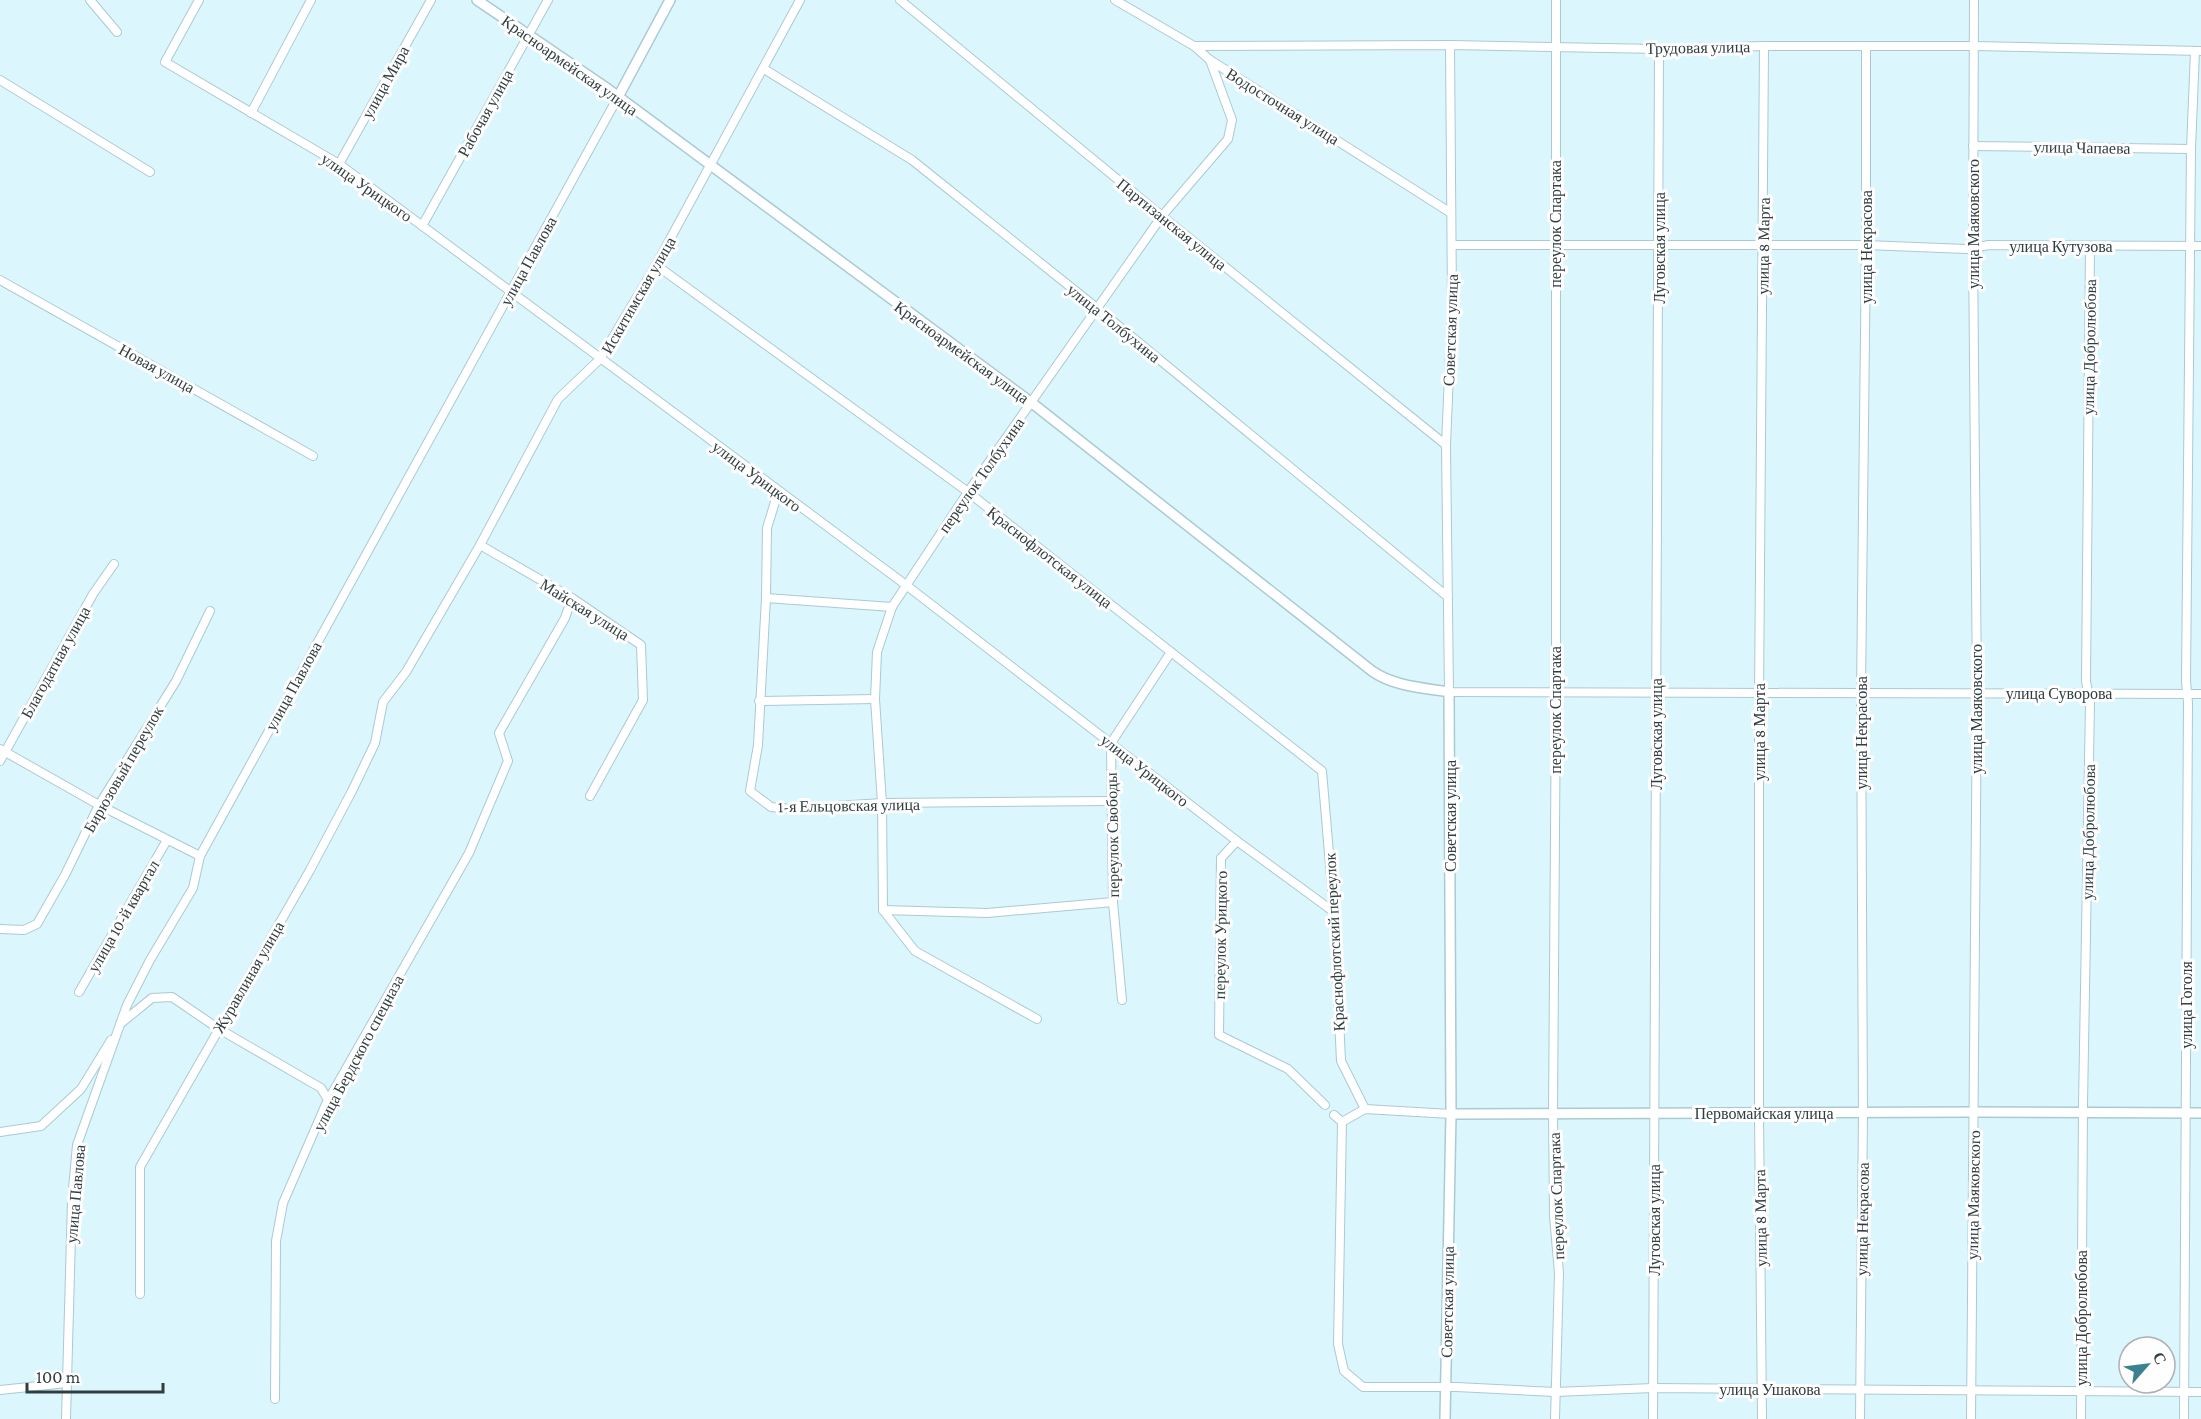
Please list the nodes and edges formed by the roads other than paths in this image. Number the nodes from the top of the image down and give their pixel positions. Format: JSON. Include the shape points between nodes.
{"nodes":[{"id":1,"x":90,"y":0,"type":"edge"},
{"id":2,"x":199,"y":0,"type":"edge"},
{"id":3,"x":311,"y":0,"type":"edge"},
{"id":4,"x":431,"y":0,"type":"edge"},
{"id":5,"x":477,"y":0,"type":"edge"},
{"id":6,"x":548,"y":0,"type":"edge"},
{"id":7,"x":670,"y":0,"type":"edge"},
{"id":8,"x":800,"y":0,"type":"edge"},
{"id":9,"x":900,"y":0,"type":"edge"},
{"id":10,"x":1115,"y":0,"type":"edge"},
{"id":11,"x":1556,"y":0,"type":"edge"},
{"id":12,"x":1974,"y":0,"type":"edge"},
{"id":13,"x":117,"y":32,"type":"dead end"},
{"id":14,"x":529,"y":36,"type":"junction"},
{"id":15,"x":1450,"y":45,"type":"junction"},
{"id":16,"x":1194,"y":46,"type":"junction"},
{"id":17,"x":1764,"y":46,"type":"junction"},
{"id":18,"x":1866,"y":46,"type":"junction"},
{"id":19,"x":1974,"y":46,"type":"junction"},
{"id":20,"x":1555,"y":47,"type":"junction"},
{"id":21,"x":1659,"y":49,"type":"junction"},
{"id":22,"x":2198,"y":51,"type":"edge"},
{"id":23,"x":1210,"y":60,"type":"junction"},
{"id":24,"x":764,"y":69,"type":"junction"},
{"id":25,"x":0,"y":80,"type":"edge"},
{"id":26,"x":618,"y":97,"type":"junction"},
{"id":27,"x":251,"y":114,"type":"junction"},
{"id":28,"x":1973,"y":146,"type":"junction"},
{"id":29,"x":2191,"y":149,"type":"junction"},
{"id":30,"x":339,"y":165,"type":"junction"},
{"id":31,"x":710,"y":167,"type":"junction"},
{"id":32,"x":150,"y":172,"type":"dead end"},
{"id":33,"x":1451,"y":213,"type":"junction"},
{"id":34,"x":1162,"y":216,"type":"junction"},
{"id":35,"x":422,"y":226,"type":"junction"},
{"id":36,"x":1453,"y":245,"type":"junction"},
{"id":37,"x":1555,"y":245,"type":"junction"},
{"id":38,"x":1659,"y":245,"type":"junction"},
{"id":39,"x":1763,"y":245,"type":"junction"},
{"id":40,"x":1866,"y":245,"type":"junction"},
{"id":41,"x":2090,"y":246,"type":"junction"},
{"id":42,"x":2191,"y":246,"type":"junction"},
{"id":43,"x":2201,"y":246,"type":"edge"},
{"id":44,"x":1973,"y":248,"type":"junction"},
{"id":45,"x":656,"y":266,"type":"junction"},
{"id":46,"x":0,"y":280,"type":"edge"},
{"id":47,"x":511,"y":292,"type":"junction"},
{"id":48,"x":1098,"y":309,"type":"junction"},
{"id":49,"x":600,"y":359,"type":"junction"},
{"id":50,"x":1032,"y":403,"type":"junction"},
{"id":51,"x":1446,"y":445,"type":"junction"},
{"id":52,"x":313,"y":456,"type":"dead end"},
{"id":53,"x":778,"y":492,"type":"junction"},
{"id":54,"x":968,"y":492,"type":"junction"},
{"id":55,"x":480,"y":545,"type":"junction"},
{"id":56,"x":114,"y":564,"type":"dead end"},
{"id":57,"x":906,"y":585,"type":"junction"},
{"id":58,"x":1448,"y":597,"type":"junction"},
{"id":59,"x":572,"y":598,"type":"junction"},
{"id":60,"x":766,"y":598,"type":"junction"},
{"id":61,"x":892,"y":608,"type":"junction"},
{"id":62,"x":210,"y":611,"type":"dead end"},
{"id":63,"x":1171,"y":652,"type":"junction"},
{"id":64,"x":406,"y":672,"type":"joint"},
{"id":65,"x":1449,"y":692,"type":"junction"},
{"id":66,"x":1556,"y":692,"type":"junction"},
{"id":67,"x":1656,"y":692,"type":"junction"},
{"id":68,"x":1759,"y":692,"type":"junction"},
{"id":69,"x":1861,"y":692,"type":"junction"},
{"id":70,"x":1977,"y":692,"type":"junction"},
{"id":71,"x":2088,"y":693,"type":"junction"},
{"id":72,"x":2187,"y":693,"type":"junction"},
{"id":73,"x":2201,"y":694,"type":"edge"},
{"id":74,"x":875,"y":699,"type":"junction"},
{"id":75,"x":759,"y":701,"type":"junction"},
{"id":76,"x":1111,"y":743,"type":"junction"},
{"id":77,"x":2,"y":750,"type":"edge"},
{"id":78,"x":0,"y":761,"type":"edge"},
{"id":79,"x":1322,"y":771,"type":"joint"},
{"id":80,"x":590,"y":796,"type":"dead end"},
{"id":81,"x":1111,"y":801,"type":"junction"},
{"id":82,"x":882,"y":803,"type":"junction"},
{"id":83,"x":99,"y":804,"type":"junction"},
{"id":84,"x":166,"y":840,"type":"junction"},
{"id":85,"x":1237,"y":841,"type":"junction"},
{"id":86,"x":200,"y":856,"type":"junction"},
{"id":87,"x":1113,"y":902,"type":"junction"},
{"id":88,"x":883,"y":910,"type":"junction"},
{"id":89,"x":1334,"y":912,"type":"junction"},
{"id":90,"x":0,"y":929,"type":"edge"},
{"id":91,"x":79,"y":992,"type":"dead end"},
{"id":92,"x":1122,"y":1000,"type":"dead end"},
{"id":93,"x":1037,"y":1019,"type":"dead end"},
{"id":94,"x":120,"y":1025,"type":"junction"},
{"id":95,"x":219,"y":1029,"type":"junction"},
{"id":96,"x":328,"y":1100,"type":"junction"},
{"id":97,"x":1325,"y":1105,"type":"dead end"},
{"id":98,"x":1365,"y":1109,"type":"junction"},
{"id":99,"x":1974,"y":1112,"type":"junction"},
{"id":100,"x":1553,"y":1113,"type":"junction"},
{"id":101,"x":1654,"y":1113,"type":"junction"},
{"id":102,"x":1759,"y":1113,"type":"junction"},
{"id":103,"x":1863,"y":1113,"type":"junction"},
{"id":104,"x":2083,"y":1113,"type":"junction"},
{"id":105,"x":2186,"y":1113,"type":"junction"},
{"id":106,"x":2201,"y":1113,"type":"edge"},
{"id":107,"x":1451,"y":1114,"type":"junction"},
{"id":108,"x":1334,"y":1115,"type":"dead end"},
{"id":109,"x":1342,"y":1122,"type":"junction"},
{"id":110,"x":0,"y":1131,"type":"edge"},
{"id":111,"x":141,"y":1294,"type":"dead end"},
{"id":112,"x":67,"y":1383,"type":"junction"},
{"id":113,"x":1653,"y":1388,"type":"junction"},
{"id":114,"x":1445,"y":1389,"type":"junction"},
{"id":115,"x":1762,"y":1389,"type":"junction"},
{"id":116,"x":1860,"y":1389,"type":"junction"},
{"id":117,"x":0,"y":1390,"type":"edge"},
{"id":118,"x":1971,"y":1390,"type":"junction"},
{"id":119,"x":2081,"y":1391,"type":"junction"},
{"id":120,"x":1555,"y":1392,"type":"junction"},
{"id":121,"x":2185,"y":1392,"type":"junction"},
{"id":122,"x":2201,"y":1392,"type":"edge"},
{"id":123,"x":274,"y":1398,"type":"dead end"},
{"id":124,"x":66,"y":1419,"type":"edge"},
{"id":125,"x":1445,"y":1419,"type":"edge"},
{"id":126,"x":1555,"y":1419,"type":"edge"},
{"id":127,"x":1653,"y":1419,"type":"edge"},
{"id":128,"x":1762,"y":1419,"type":"edge"},
{"id":129,"x":1860,"y":1419,"type":"edge"},
{"id":130,"x":1971,"y":1419,"type":"edge"},
{"id":131,"x":2080,"y":1419,"type":"edge"},
{"id":132,"x":2184,"y":1419,"type":"edge"}],
"edges":[{"from":1,"to":13,"type":"street"},
{"from":2,"to":27,"type":"street","name":"улица Урицкого","via":[[165,62]]},
{"from":3,"to":27,"type":"street"},
{"from":4,"to":30,"type":"street","name":"улица Мира"},
{"from":5,"to":14,"type":"street","name":"Красноармейская улица"},
{"from":6,"to":14,"type":"street","name":"Рабочая улица"},
{"from":7,"to":26,"type":"street","name":"улица Павлова"},
{"from":8,"to":24,"type":"street","name":"Искитимская улица"},
{"from":9,"to":34,"type":"street","name":"Партизанская улица"},
{"from":10,"to":16,"type":"street","name":"Водосточная улица"},
{"from":11,"to":20,"type":"street","name":"переулок Спартака"},
{"from":12,"to":19,"type":"street","name":"улица Маяковского"},
{"from":14,"to":26,"type":"street","name":"Красноармейская улица"},
{"from":14,"to":35,"type":"street","name":"Рабочая улица"},
{"from":15,"to":16,"type":"street","name":"Трудовая улица"},
{"from":15,"to":20,"type":"street","name":"Трудовая улица"},
{"from":15,"to":33,"type":"street","name":"Советская улица"},
{"from":16,"to":23,"type":"street","name":"Водосточная улица"},
{"from":17,"to":18,"type":"street","name":"Трудовая улица"},
{"from":17,"to":21,"type":"street","name":"Трудовая улица"},
{"from":17,"to":39,"type":"street","name":"улица 8 Марта"},
{"from":18,"to":19,"type":"street","name":"Трудовая улица"},
{"from":18,"to":40,"type":"street","name":"улица Некрасова"},
{"from":19,"to":22,"type":"street","name":"Трудовая улица"},
{"from":19,"to":28,"type":"street","name":"улица Маяковского"},
{"from":20,"to":21,"type":"street","name":"Трудовая улица"},
{"from":20,"to":37,"type":"street","name":"переулок Спартака"},
{"from":21,"to":38,"type":"street","name":"Луговская улица"},
{"from":22,"to":29,"type":"street","name":"улица Гоголя"},
{"from":23,"to":33,"type":"street","name":"Водосточная улица"},
{"from":23,"to":34,"type":"street","name":"переулок Толбухина","via":[[1232,120],[1228,139]]},
{"from":24,"to":31,"type":"street","name":"Искитимская улица"},
{"from":24,"to":48,"type":"street","name":"улица Толбухина","via":[[912,160]]},
{"from":25,"to":32,"type":"street"},
{"from":26,"to":31,"type":"street","name":"Красноармейская улица"},
{"from":26,"to":47,"type":"street","name":"улица Павлова"},
{"from":27,"to":30,"type":"street","name":"улица Урицкого"},
{"from":28,"to":29,"type":"street","name":"улица Чапаева"},
{"from":28,"to":44,"type":"street","name":"улица Маяковского"},
{"from":29,"to":42,"type":"street","name":"улица Гоголя"},
{"from":30,"to":35,"type":"street","name":"улица Урицкого"},
{"from":31,"to":45,"type":"street","name":"Искитимская улица"},
{"from":31,"to":50,"type":"street","name":"Красноармейская улица"},
{"from":33,"to":36,"type":"street","name":"Советская улица"},
{"from":34,"to":48,"type":"street","name":"переулок Толбухина"},
{"from":34,"to":51,"type":"street","name":"Партизанская улица"},
{"from":35,"to":47,"type":"street","name":"улица Урицкого"},
{"from":36,"to":37,"type":"street","name":"улица Кутузова"},
{"from":36,"to":51,"type":"street","name":"Советская улица"},
{"from":37,"to":38,"type":"street","name":"улица Кутузова"},
{"from":37,"to":66,"type":"street","name":"переулок Спартака"},
{"from":38,"to":39,"type":"street","name":"улица Кутузова"},
{"from":38,"to":67,"type":"street","name":"Луговская улица"},
{"from":39,"to":40,"type":"street","name":"улица Кутузова"},
{"from":39,"to":68,"type":"street","name":"улица 8 Марта"},
{"from":40,"to":44,"type":"street","name":"улица Кутузова"},
{"from":40,"to":69,"type":"street","name":"улица Некрасова"},
{"from":41,"to":42,"type":"street","name":"улица Кутузова"},
{"from":41,"to":44,"type":"street","name":"улица Кутузова"},
{"from":41,"to":71,"type":"street","name":"улица Добролюбова"},
{"from":42,"to":43,"type":"street","name":"улица Кутузова"},
{"from":42,"to":72,"type":"street","name":"улица Гоголя"},
{"from":44,"to":70,"type":"street","name":"улица Маяковского"},
{"from":45,"to":49,"type":"street","name":"Искитимская улица"},
{"from":45,"to":54,"type":"street","name":"Краснофлотская улица"},
{"from":46,"to":52,"type":"street","name":"Новая улица"},
{"from":47,"to":49,"type":"street","name":"улица Урицкого"},
{"from":47,"to":86,"type":"street","name":"улица Павлова"},
{"from":48,"to":50,"type":"street","name":"переулок Толбухина"},
{"from":48,"to":58,"type":"street","name":"улица Толбухина"},
{"from":49,"to":53,"type":"street","name":"улица Урицкого"},
{"from":49,"to":55,"type":"street","name":"Искитимская улица","via":[[558,399]]},
{"from":50,"to":54,"type":"street","name":"переулок Толбухина"},
{"from":50,"to":65,"type":"street","name":"Красноармейская улица","via":[[1381,677]]},
{"from":51,"to":58,"type":"street","name":"Советская улица"},
{"from":53,"to":57,"type":"street","name":"улица Урицкого"},
{"from":53,"to":60,"type":"street","name":"1-я Ельцовская улица","via":[[767,528]]},
{"from":54,"to":57,"type":"street","name":"переулок Толбухина"},
{"from":54,"to":63,"type":"street","name":"Краснофлотская улица"},
{"from":55,"to":59,"type":"street","name":"Майская улица"},
{"from":55,"to":64,"type":"street","name":"Искитимская улица"},
{"from":56,"to":77,"type":"street","name":"Благодатная улица"},
{"from":57,"to":61,"type":"street","name":"переулок Толбухина"},
{"from":57,"to":76,"type":"street","name":"улица Урицкого"},
{"from":58,"to":65,"type":"street","name":"Советская улица"},
{"from":59,"to":80,"type":"street","name":"Майская улица","via":[[641,645],[643,700]]},
{"from":59,"to":96,"type":"street","name":"улица Бердского спецназа","via":[[565,618],[499,733],[508,761],[469,853]]},
{"from":60,"to":61,"type":"street"},
{"from":60,"to":75,"type":"street","name":"1-я Ельцовская улица"},
{"from":61,"to":74,"type":"street","name":"переулок Толбухина","via":[[877,652]]},
{"from":62,"to":83,"type":"street","name":"Бирюзовый переулок","via":[[176,681]]},
{"from":63,"to":76,"type":"street"},
{"from":63,"to":79,"type":"street","name":"Краснофлотская улица"},
{"from":64,"to":95,"type":"street","name":"Журавлиная улица","via":[[384,702],[375,743],[352,791]]},
{"from":65,"to":66,"type":"street","name":"улица Суворова"},
{"from":65,"to":107,"type":"street","name":"Советская улица"},
{"from":66,"to":67,"type":"street","name":"улица Суворова"},
{"from":66,"to":100,"type":"street","name":"переулок Спартака"},
{"from":67,"to":68,"type":"street","name":"улица Суворова"},
{"from":67,"to":101,"type":"street","name":"Луговская улица"},
{"from":68,"to":69,"type":"street","name":"улица Суворова"},
{"from":68,"to":102,"type":"street","name":"улица 8 Марта"},
{"from":69,"to":70,"type":"street","name":"улица Суворова"},
{"from":69,"to":103,"type":"street","name":"улица Некрасова"},
{"from":70,"to":71,"type":"street","name":"улица Суворова"},
{"from":70,"to":99,"type":"street","name":"улица Маяковского"},
{"from":71,"to":72,"type":"street","name":"улица Суворова"},
{"from":71,"to":104,"type":"street","name":"улица Добролюбова"},
{"from":72,"to":73,"type":"street","name":"улица Суворова"},
{"from":72,"to":105,"type":"street","name":"улица Гоголя"},
{"from":74,"to":75,"type":"street"},
{"from":74,"to":82,"type":"street","name":"переулок Толбухина"},
{"from":75,"to":82,"type":"street","name":"1-я Ельцовская улица","via":[[758,745],[750,791],[771,807],[790,809]]},
{"from":76,"to":81,"type":"street","name":"переулок Свободы"},
{"from":76,"to":85,"type":"street","name":"улица Урицкого"},
{"from":77,"to":78,"type":"street","name":"Благодатная улица"},
{"from":77,"to":83,"type":"street"},
{"from":79,"to":89,"type":"street","name":"Краснофлотский переулок"},
{"from":81,"to":82,"type":"street","name":"1-я Ельцовская улица"},
{"from":81,"to":87,"type":"street","name":"переулок Свободы"},
{"from":82,"to":88,"type":"street","name":"переулок Толбухина"},
{"from":83,"to":84,"type":"street"},
{"from":83,"to":90,"type":"street","name":"Бирюзовый переулок","via":[[37,924],[24,930]]},
{"from":84,"to":86,"type":"street"},
{"from":84,"to":91,"type":"street","name":"улица 10-й квартал"},
{"from":85,"to":89,"type":"street","name":"улица Урицкого"},
{"from":85,"to":97,"type":"street","name":"переулок Урицкого","via":[[1221,858],[1220,1035],[1288,1069]]},
{"from":86,"to":94,"type":"street","name":"улица Павлова","via":[[193,888],[150,960]]},
{"from":87,"to":88,"type":"street","via":[[987,913]]},
{"from":87,"to":92,"type":"street","name":"переулок Свободы"},
{"from":88,"to":93,"type":"street","via":[[915,951]]},
{"from":89,"to":98,"type":"street","name":"Краснофлотский переулок","via":[[1341,1061]]},
{"from":94,"to":95,"type":"street","via":[[152,998],[163,996],[172,997]]},
{"from":94,"to":110,"type":"street","via":[[81,1089],[41,1126]]},
{"from":94,"to":112,"type":"street","name":"улица Павлова","via":[[77,1145]]},
{"from":95,"to":96,"type":"street","via":[[321,1088]]},
{"from":95,"to":111,"type":"street","name":"Журавлиная улица","via":[[140,1167]]},
{"from":96,"to":123,"type":"street","name":"улица Бердского спецназа","via":[[283,1203],[276,1241]]},
{"from":98,"to":107,"type":"street","name":"Первомайская улица"},
{"from":98,"to":109,"type":"street"},
{"from":99,"to":103,"type":"street","name":"Первомайская улица"},
{"from":99,"to":104,"type":"street","name":"Первомайская улица"},
{"from":99,"to":118,"type":"street","name":"улица Маяковского"},
{"from":100,"to":101,"type":"street","name":"Первомайская улица"},
{"from":100,"to":107,"type":"street","name":"Первомайская улица"},
{"from":100,"to":120,"type":"street","name":"переулок Спартака","via":[[1559,1274]]},
{"from":101,"to":102,"type":"street","name":"Первомайская улица"},
{"from":101,"to":113,"type":"street","name":"Луговская улица"},
{"from":102,"to":103,"type":"street","name":"Первомайская улица"},
{"from":102,"to":115,"type":"street","name":"улица 8 Марта"},
{"from":103,"to":116,"type":"street","name":"улица Некрасова"},
{"from":104,"to":105,"type":"street","name":"Первомайская улица"},
{"from":104,"to":119,"type":"street","name":"улица Добролюбова"},
{"from":105,"to":106,"type":"street","name":"Первомайская улица"},
{"from":105,"to":121,"type":"street","name":"улица Гоголя"},
{"from":107,"to":114,"type":"street","name":"Советская улица"},
{"from":108,"to":109,"type":"street"},
{"from":109,"to":114,"type":"street","name":"улица Ушакова","via":[[1338,1344],[1344,1371],[1363,1387]]},
{"from":112,"to":117,"type":"street"},
{"from":112,"to":124,"type":"street","name":"улица Павлова"},
{"from":113,"to":115,"type":"street","name":"улица Ушакова"},
{"from":113,"to":120,"type":"street","name":"улица Ушакова"},
{"from":113,"to":127,"type":"street","name":"Луговская улица"},
{"from":114,"to":120,"type":"street","name":"улица Ушакова"},
{"from":114,"to":125,"type":"street","name":"Советская улица"},
{"from":115,"to":116,"type":"street","name":"улица Ушакова"},
{"from":115,"to":128,"type":"street","name":"улица 8 Марта"},
{"from":116,"to":118,"type":"street","name":"улица Ушакова"},
{"from":116,"to":129,"type":"street","name":"улица Некрасова"},
{"from":118,"to":119,"type":"street","name":"улица Ушакова"},
{"from":118,"to":130,"type":"street","name":"улица Маяковского"},
{"from":119,"to":121,"type":"street","name":"улица Ушакова"},
{"from":119,"to":131,"type":"street","name":"улица Добролюбова"},
{"from":120,"to":126,"type":"street","name":"переулок Спартака"},
{"from":121,"to":122,"type":"street","name":"улица Ушакова"},
{"from":121,"to":132,"type":"street","name":"улица Гоголя"}]}
